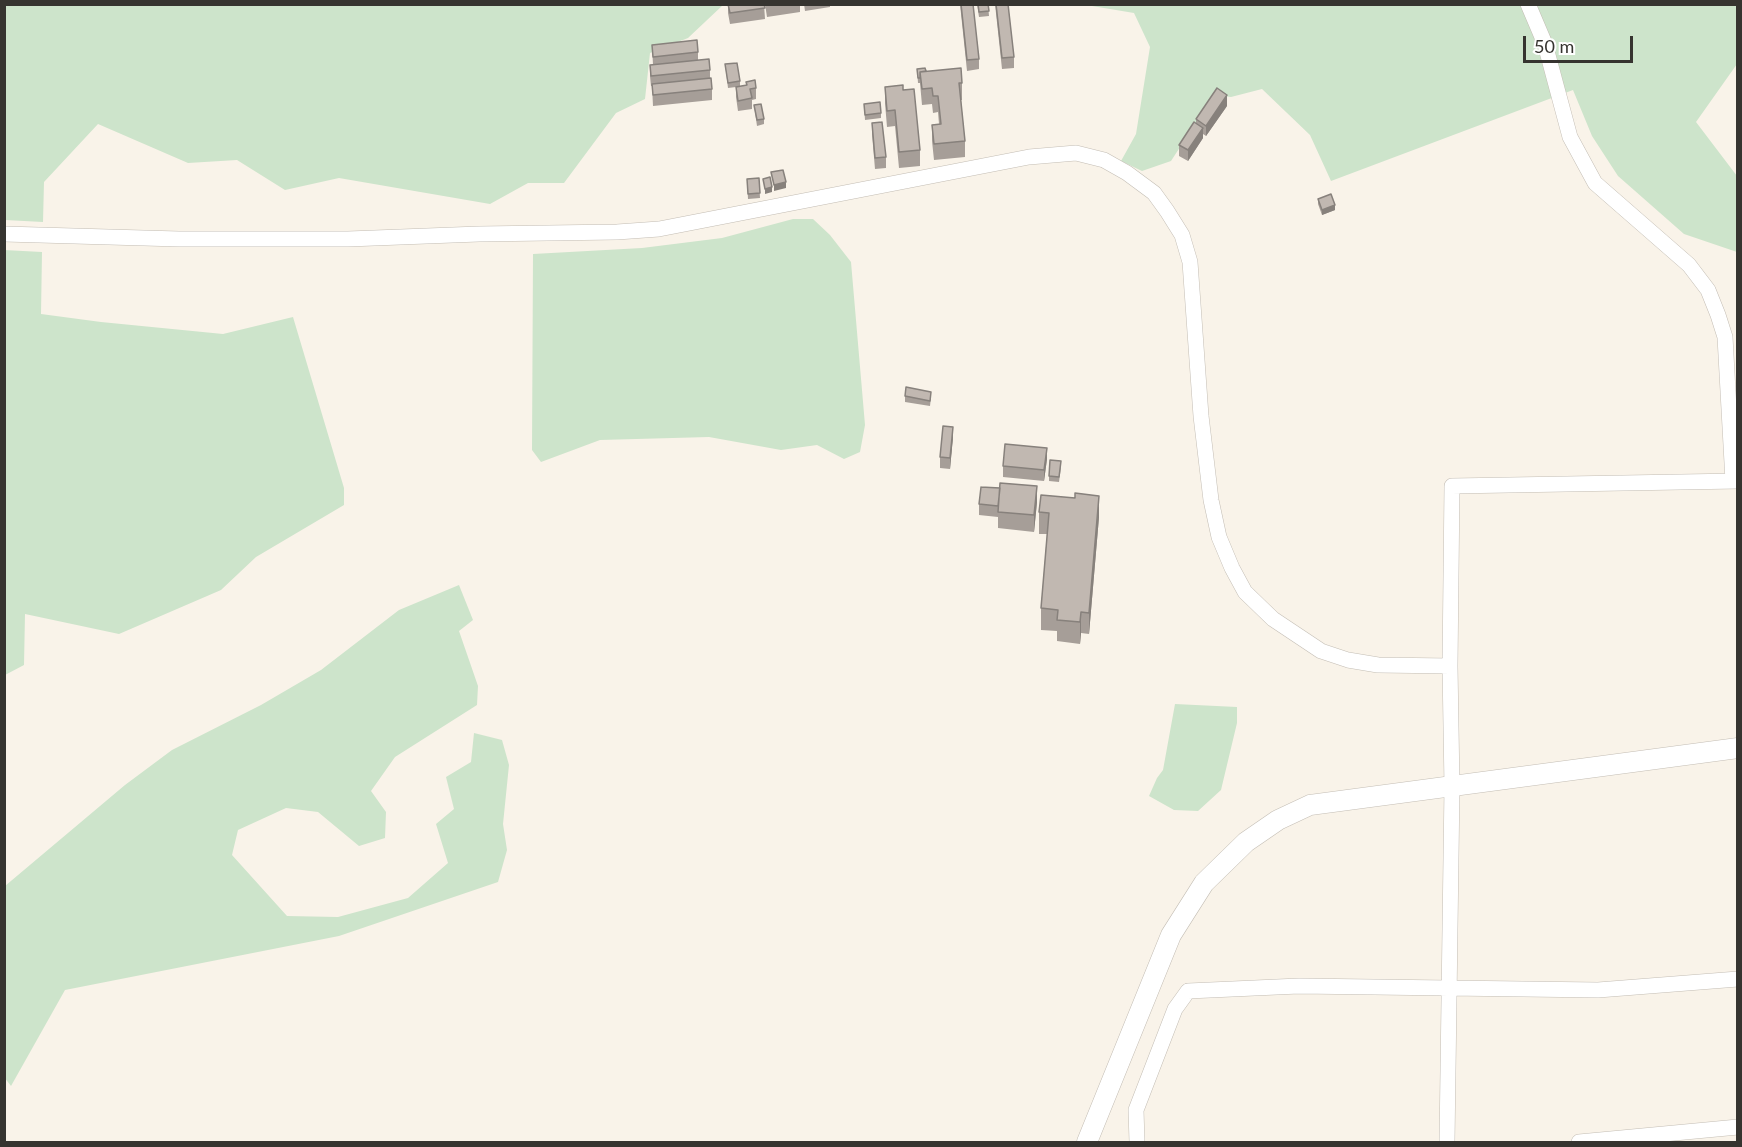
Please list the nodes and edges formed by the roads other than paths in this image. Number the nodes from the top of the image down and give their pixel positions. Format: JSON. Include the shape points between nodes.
{"nodes":[{"id":1,"x":1528,"y":4,"type":"edge"},
{"id":2,"x":4,"y":234,"type":"edge"},
{"id":3,"x":1735,"y":481,"type":"edge"},
{"id":4,"x":1450,"y":666,"type":"junction"},
{"id":5,"x":1737,"y":748,"type":"edge"},
{"id":6,"x":1452,"y":788,"type":"junction"},
{"id":7,"x":1737,"y":979,"type":"edge"},
{"id":8,"x":1450,"y":988,"type":"junction"},
{"id":9,"x":1737,"y":1127,"type":"edge"},
{"id":10,"x":1088,"y":1143,"type":"edge"},
{"id":11,"x":1137,"y":1143,"type":"edge"},
{"id":12,"x":1447,"y":1143,"type":"edge"},
{"id":13,"x":1579,"y":1143,"type":"edge"}],
"edges":[{"from":1,"to":3,"type":"street","via":[[1545,44],[1569,137],[1595,183],[1689,266],[1708,291],[1725,337]]},
{"from":2,"to":4,"type":"street","via":[[348,239],[617,232],[659,229],[1029,157],[1076,153],[1104,160],[1154,194],[1182,235],[1190,262],[1211,500],[1219,537],[1245,592],[1273,619],[1321,651],[1378,665]]},
{"from":3,"to":4,"type":"street","via":[[1452,486]]},
{"from":4,"to":6,"type":"street"},
{"from":5,"to":6,"type":"street"},
{"from":6,"to":8,"type":"street"},
{"from":6,"to":10,"type":"street","via":[[1310,805],[1254,836],[1213,874],[1171,935]]},
{"from":7,"to":8,"type":"street","via":[[1598,990]]},
{"from":8,"to":11,"type":"street","via":[[1299,986],[1188,991],[1174,1009],[1136,1110]]},
{"from":8,"to":12,"type":"street"},
{"from":9,"to":13,"type":"street"}]}
